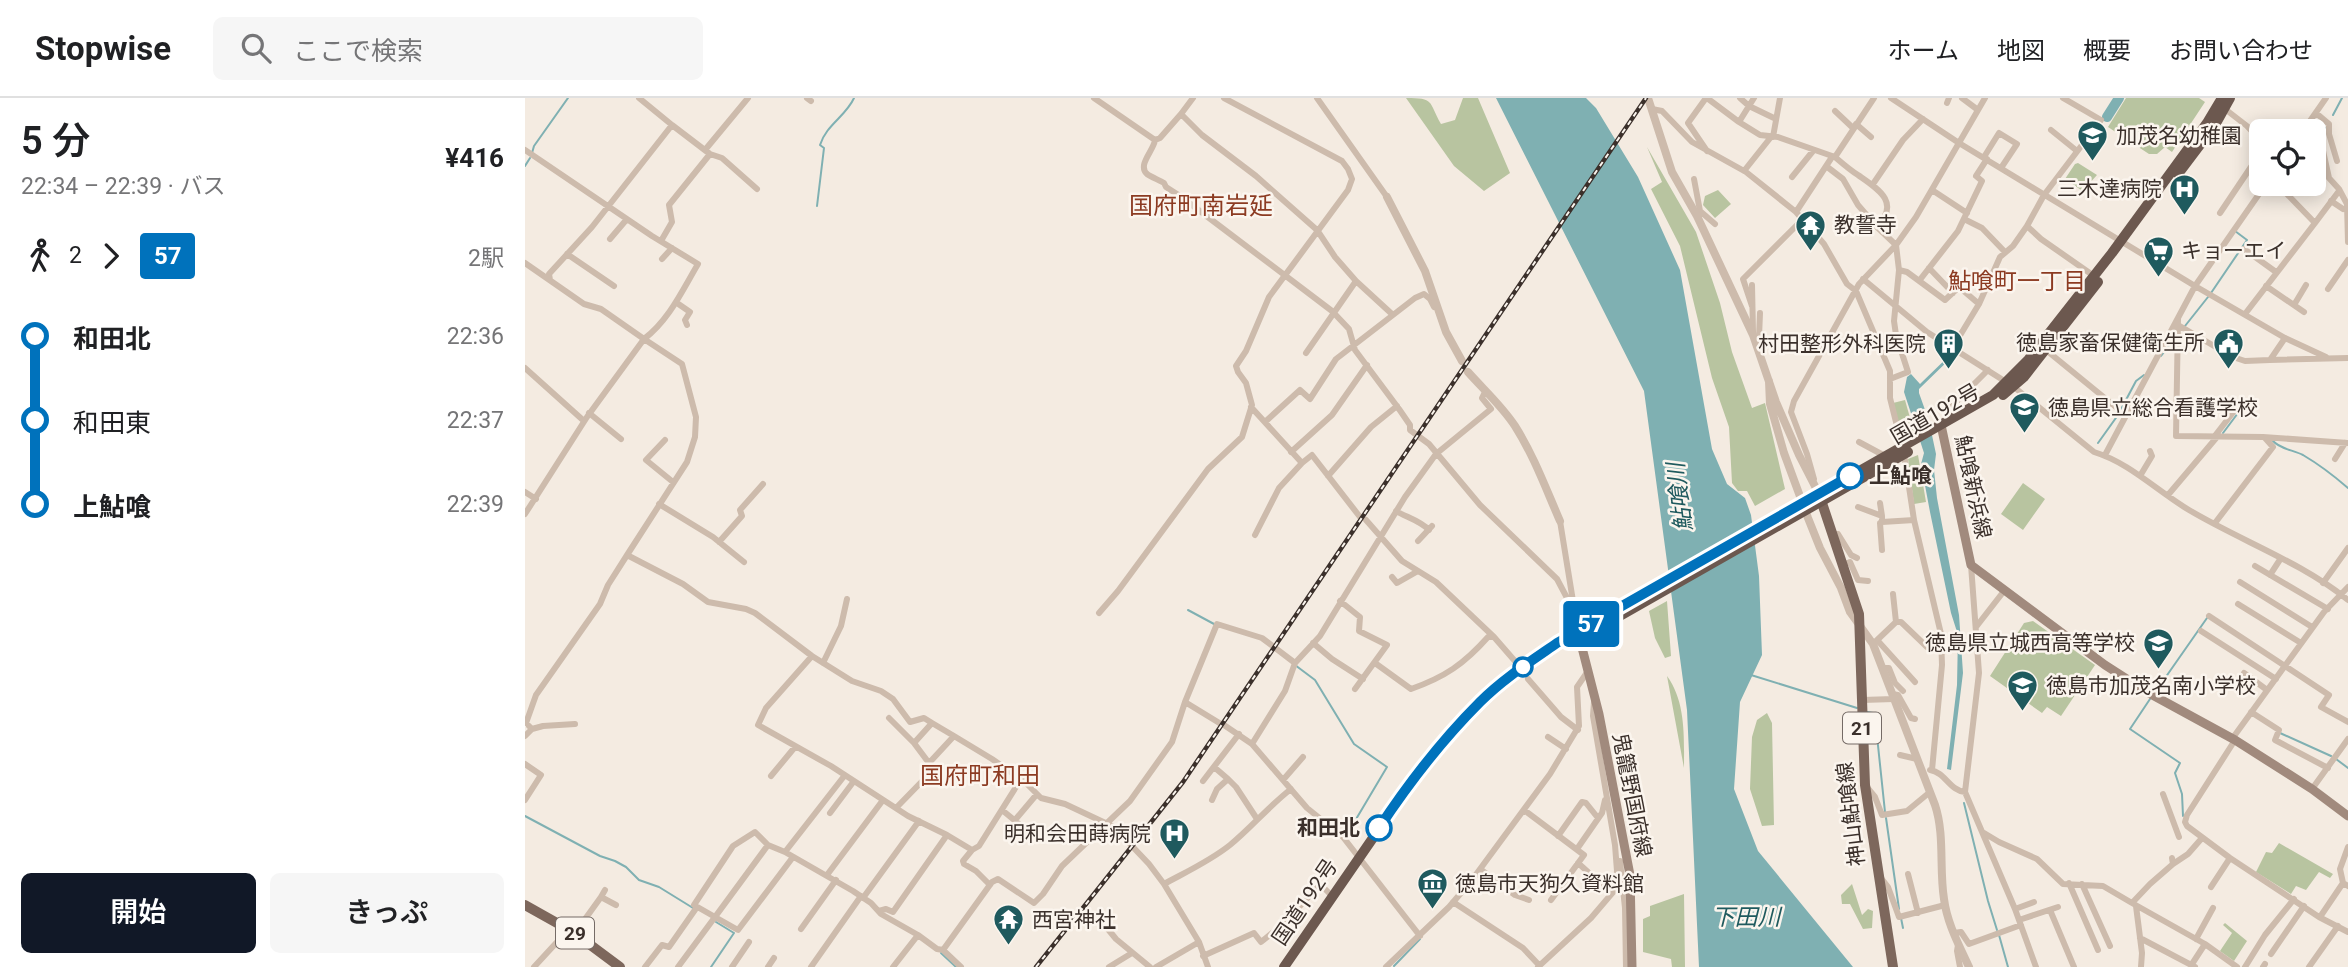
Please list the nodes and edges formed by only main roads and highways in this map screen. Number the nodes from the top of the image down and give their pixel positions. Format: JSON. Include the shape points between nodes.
{"nodes":[{"id":1,"x":2230,"y":98,"type":"edge"},
{"id":2,"x":2223,"y":104,"type":"edge"},
{"id":3,"x":2124,"y":242,"type":"junction"},
{"id":4,"x":2010,"y":385,"type":"junction"},
{"id":5,"x":1941,"y":428,"type":"junction"},
{"id":6,"x":1903,"y":450,"type":"junction"},
{"id":7,"x":1817,"y":496,"type":"junction"},
{"id":8,"x":1582,"y":633,"type":"junction"},
{"id":9,"x":2348,"y":816,"type":"edge"},
{"id":10,"x":525,"y":905,"type":"edge"},
{"id":11,"x":620,"y":967,"type":"edge"},
{"id":12,"x":1284,"y":967,"type":"edge"},
{"id":13,"x":1632,"y":967,"type":"edge"},
{"id":14,"x":1893,"y":967,"type":"edge"}],
"edges":[{"from":1,"to":2,"type":"highway","name":"国道192号"},
{"from":2,"to":3,"type":"highway","name":"国道192号"},
{"from":3,"to":4,"type":"highway","name":"国道192号"},
{"from":3,"to":4,"type":"highway","name":"国道192号","via":[[2046,350]]},
{"from":4,"to":5,"type":"highway","name":"国道192号"},
{"from":5,"to":6,"type":"highway","name":"国道192号"},
{"from":5,"to":9,"type":"main road","name":"鮎喰新浜線","via":[[1971,565],[2105,666],[2233,739]]},
{"from":6,"to":7,"type":"highway","name":"国道192号"},
{"from":6,"to":7,"type":"highway","name":"国道192号"},
{"from":7,"to":8,"type":"highway","name":"国道192号"},
{"from":7,"to":14,"type":"main road","name":"神山鮎喰線","number":"21","via":[[1854,594],[1860,625],[1865,785]]},
{"from":8,"to":12,"type":"highway","name":"国道192号","via":[[1460,726],[1417,771]]},
{"from":8,"to":13,"type":"main road","name":"鬼籠野国府線","via":[[1630,875]]},
{"from":10,"to":11,"type":"main road","number":"29","via":[[572,931]]}]}
